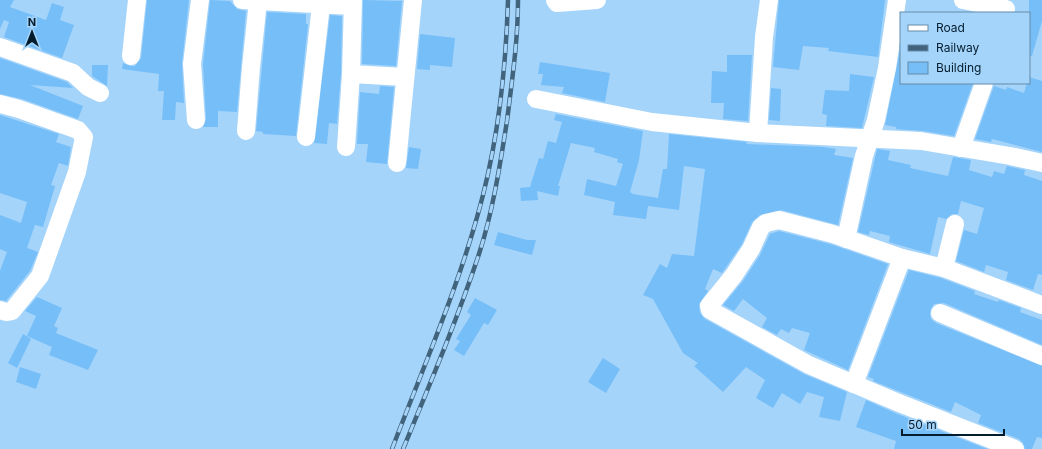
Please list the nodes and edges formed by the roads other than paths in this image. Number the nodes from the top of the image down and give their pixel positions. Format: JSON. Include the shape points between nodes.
{"nodes":[{"id":1,"x":137,"y":0,"type":"edge"},
{"id":2,"x":200,"y":0,"type":"edge"},
{"id":3,"x":250,"y":0,"type":"edge"},
{"id":4,"x":413,"y":0,"type":"edge"},
{"id":5,"x":555,"y":0,"type":"edge"},
{"id":6,"x":597,"y":0,"type":"edge"},
{"id":7,"x":769,"y":0,"type":"edge"},
{"id":8,"x":897,"y":0,"type":"edge"},
{"id":9,"x":963,"y":0,"type":"edge"},
{"id":10,"x":352,"y":3,"type":"edge"},
{"id":11,"x":321,"y":5,"type":"junction"},
{"id":12,"x":1006,"y":7,"type":"edge"},
{"id":13,"x":0,"y":47,"type":"edge"},
{"id":14,"x":131,"y":56,"type":"dead end"},
{"id":15,"x":894,"y":68,"type":"edge"},
{"id":16,"x":351,"y":74,"type":"junction"},
{"id":17,"x":405,"y":77,"type":"junction"},
{"id":18,"x":984,"y":84,"type":"edge"},
{"id":19,"x":100,"y":93,"type":"dead end"},
{"id":20,"x":536,"y":99,"type":"dead end"},
{"id":21,"x":0,"y":104,"type":"edge"},
{"id":22,"x":196,"y":120,"type":"dead end"},
{"id":23,"x":246,"y":131,"type":"dead end"},
{"id":24,"x":758,"y":133,"type":"junction"},
{"id":25,"x":306,"y":137,"type":"dead end"},
{"id":26,"x":870,"y":140,"type":"junction"},
{"id":27,"x":346,"y":146,"type":"dead end"},
{"id":28,"x":960,"y":148,"type":"junction"},
{"id":29,"x":397,"y":163,"type":"dead end"},
{"id":30,"x":1042,"y":163,"type":"edge"},
{"id":31,"x":955,"y":224,"type":"dead end"},
{"id":32,"x":846,"y":239,"type":"junction"},
{"id":33,"x":902,"y":258,"type":"junction"},
{"id":34,"x":944,"y":268,"type":"junction"},
{"id":35,"x":1042,"y":305,"type":"edge"},
{"id":36,"x":0,"y":310,"type":"edge"},
{"id":37,"x":940,"y":313,"type":"dead end"},
{"id":38,"x":1042,"y":356,"type":"edge"},
{"id":39,"x":854,"y":384,"type":"junction"},
{"id":40,"x":1015,"y":449,"type":"edge"}],
"edges":[{"from":1,"to":14,"type":"street"},
{"from":2,"to":22,"type":"street","via":[[192,64]]},
{"from":3,"to":11,"type":"street"},
{"from":3,"to":23,"type":"street","via":[[251,67]]},
{"from":4,"to":17,"type":"street"},
{"from":5,"to":6,"type":"street","via":[[557,3]]},
{"from":7,"to":24,"type":"street"},
{"from":8,"to":15,"type":"street"},
{"from":9,"to":12,"type":"street"},
{"from":10,"to":11,"type":"street"},
{"from":10,"to":16,"type":"street"},
{"from":11,"to":25,"type":"street"},
{"from":13,"to":19,"type":"street","via":[[73,73],[88,87]]},
{"from":15,"to":26,"type":"street"},
{"from":16,"to":17,"type":"street"},
{"from":16,"to":27,"type":"street"},
{"from":17,"to":29,"type":"street"},
{"from":18,"to":28,"type":"street"},
{"from":20,"to":24,"type":"street","via":[[652,122]]},
{"from":21,"to":36,"type":"street","via":[[78,130],[84,137],[77,172],[40,276],[12,311]]},
{"from":24,"to":26,"type":"street"},
{"from":26,"to":28,"type":"street","via":[[921,141]]},
{"from":26,"to":32,"type":"street","via":[[864,156]]},
{"from":28,"to":30,"type":"street"},
{"from":31,"to":34,"type":"street"},
{"from":32,"to":33,"type":"street"},
{"from":32,"to":39,"type":"street","via":[[779,220],[766,223],[761,227],[751,249],[734,275],[709,308],[771,345]]},
{"from":33,"to":34,"type":"street"},
{"from":33,"to":39,"type":"street"},
{"from":34,"to":35,"type":"street"},
{"from":37,"to":38,"type":"street"},
{"from":39,"to":40,"type":"street"}]}
